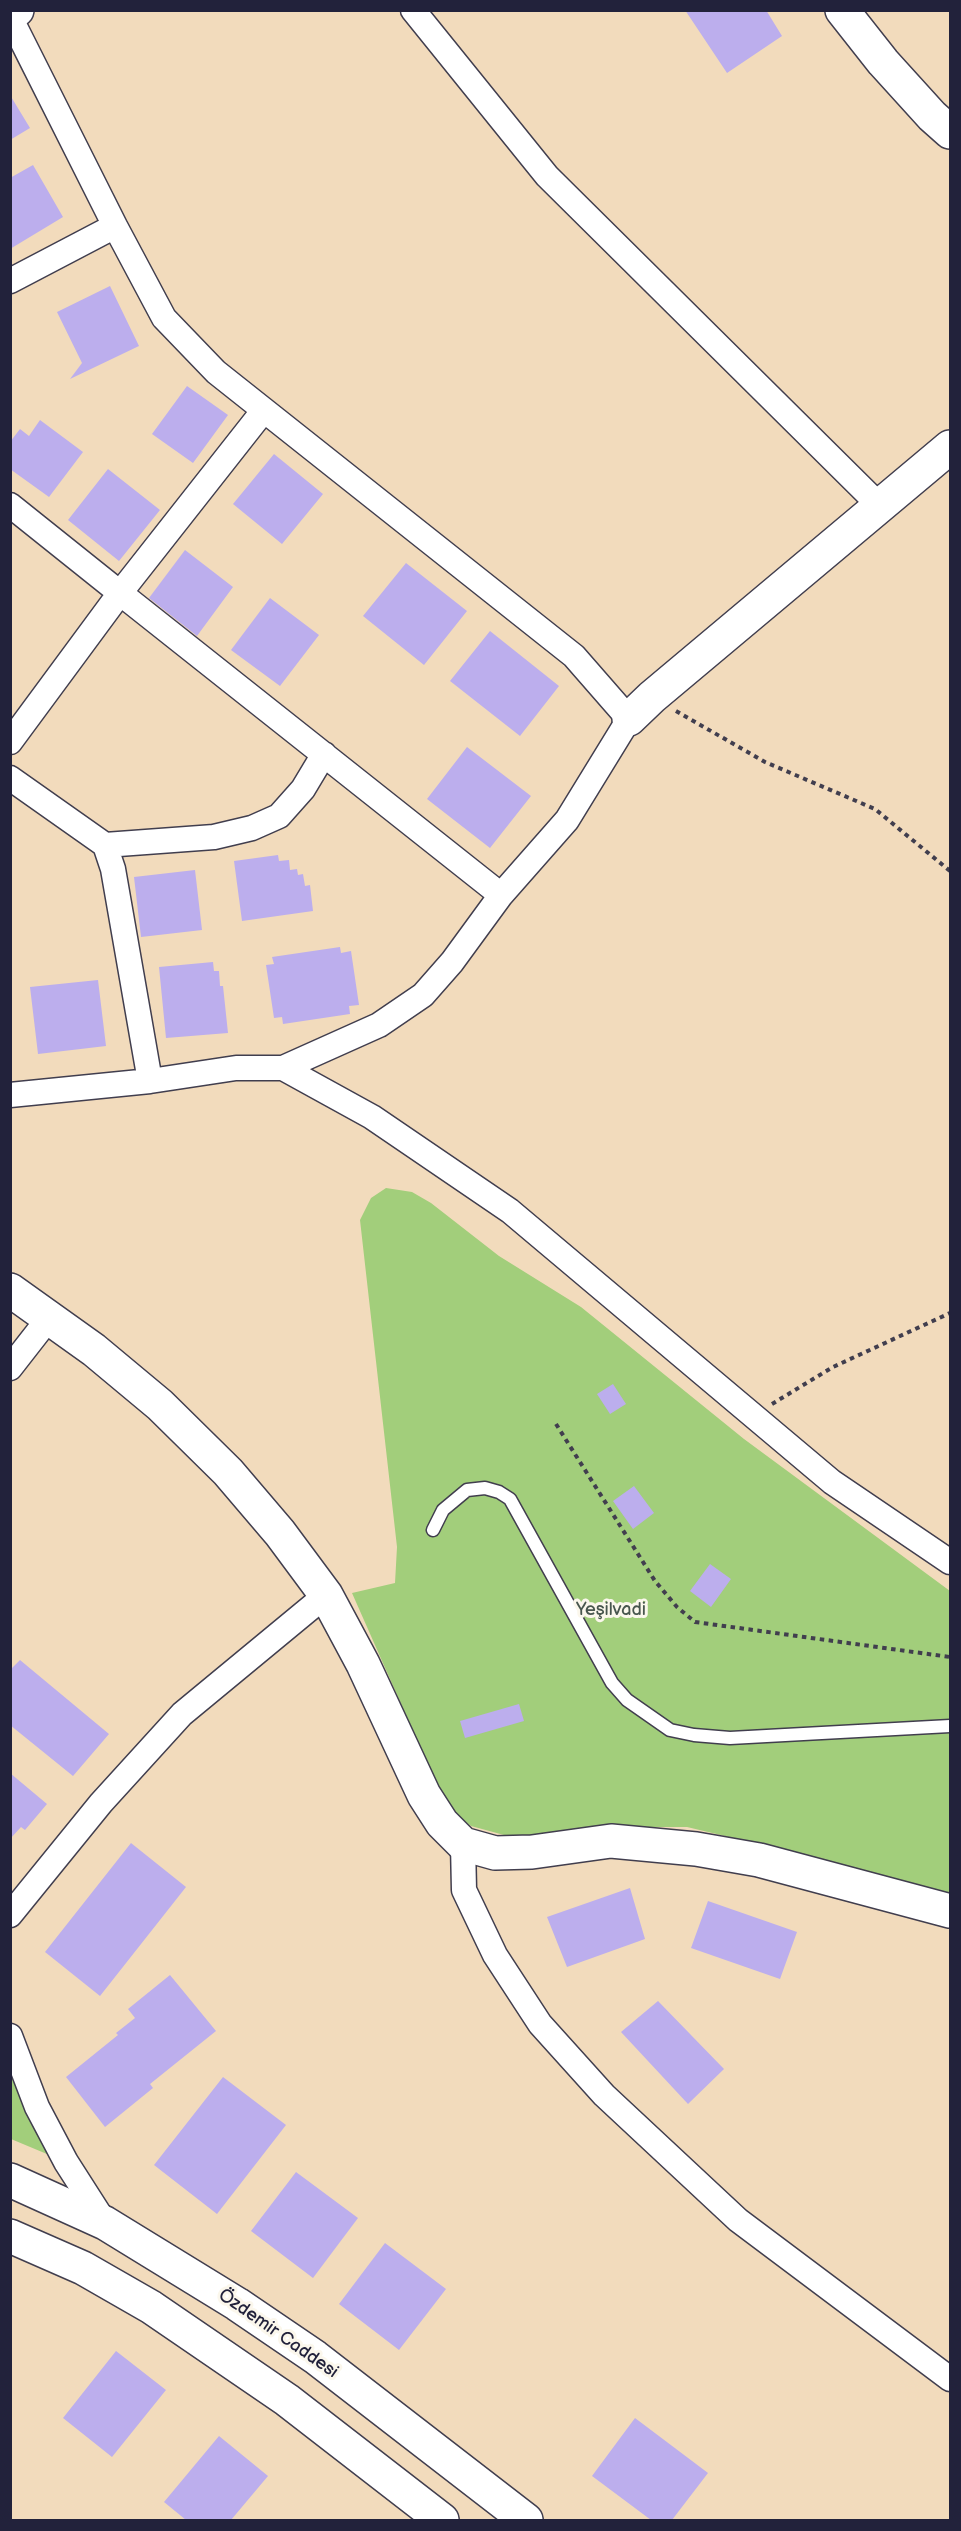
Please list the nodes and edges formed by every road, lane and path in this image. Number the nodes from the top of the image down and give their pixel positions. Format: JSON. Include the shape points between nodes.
{"nodes":[{"id":1,"x":16,"y":10,"type":"edge"},
{"id":2,"x":413,"y":10,"type":"edge"},
{"id":3,"x":842,"y":10,"type":"edge"},
{"id":4,"x":10,"y":15,"type":"edge"},
{"id":5,"x":951,"y":132,"type":"edge"},
{"id":6,"x":115,"y":226,"type":"junction"},
{"id":7,"x":10,"y":281,"type":"edge"},
{"id":8,"x":264,"y":410,"type":"junction"},
{"id":9,"x":951,"y":447,"type":"edge"},
{"id":10,"x":10,"y":504,"type":"edge"},
{"id":11,"x":880,"y":506,"type":"junction"},
{"id":12,"x":120,"y":593,"type":"junction"},
{"id":13,"x":640,"y":708,"type":"junction"},
{"id":14,"x":10,"y":742,"type":"edge"},
{"id":15,"x":324,"y":754,"type":"junction"},
{"id":16,"x":10,"y":778,"type":"edge"},
{"id":17,"x":105,"y":845,"type":"junction"},
{"id":18,"x":951,"y":871,"type":"edge"},
{"id":19,"x":501,"y":895,"type":"junction"},
{"id":20,"x":284,"y":1068,"type":"junction"},
{"id":21,"x":150,"y":1081,"type":"junction"},
{"id":22,"x":10,"y":1095,"type":"edge"},
{"id":23,"x":10,"y":1290,"type":"edge"},
{"id":24,"x":951,"y":1313,"type":"edge"},
{"id":25,"x":50,"y":1318,"type":"junction"},
{"id":26,"x":10,"y":1368,"type":"edge"},
{"id":27,"x":753,"y":1414,"type":"junction"},
{"id":28,"x":556,"y":1424,"type":"dead end"},
{"id":29,"x":434,"y":1530,"type":"dead end"},
{"id":30,"x":951,"y":1562,"type":"edge"},
{"id":31,"x":327,"y":1595,"type":"junction"},
{"id":32,"x":951,"y":1657,"type":"edge"},
{"id":33,"x":951,"y":1726,"type":"edge"},
{"id":34,"x":463,"y":1844,"type":"junction"},
{"id":35,"x":951,"y":1911,"type":"edge"},
{"id":36,"x":10,"y":1915,"type":"edge"},
{"id":37,"x":10,"y":2036,"type":"edge"},
{"id":38,"x":10,"y":2180,"type":"edge"},
{"id":39,"x":105,"y":2223,"type":"junction"},
{"id":40,"x":10,"y":2236,"type":"edge"},
{"id":41,"x":951,"y":2379,"type":"edge"},
{"id":42,"x":442,"y":2520,"type":"edge"},
{"id":43,"x":526,"y":2520,"type":"edge"}],
"edges":[{"from":1,"to":4,"type":"street"},
{"from":2,"to":11,"type":"street","via":[[548,176]]},
{"from":3,"to":5,"type":"street","via":[[883,62]]},
{"from":4,"to":6,"type":"street"},
{"from":6,"to":7,"type":"street"},
{"from":6,"to":8,"type":"street","via":[[164,318],[216,372]]},
{"from":8,"to":12,"type":"street"},
{"from":8,"to":13,"type":"street"},
{"from":9,"to":11,"type":"street"},
{"from":10,"to":12,"type":"street"},
{"from":11,"to":13,"type":"street"},
{"from":12,"to":14,"type":"street"},
{"from":12,"to":15,"type":"street"},
{"from":13,"to":18,"type":"path","via":[[875,809]]},
{"from":13,"to":19,"type":"street","via":[[567,820]]},
{"from":15,"to":17,"type":"street","via":[[303,789],[279,816],[252,828],[214,837]]},
{"from":15,"to":19,"type":"street"},
{"from":16,"to":17,"type":"street"},
{"from":17,"to":21,"type":"street","via":[[113,869]]},
{"from":19,"to":20,"type":"street","via":[[423,994],[379,1025]]},
{"from":20,"to":21,"type":"street","via":[[236,1068]]},
{"from":20,"to":27,"type":"street","via":[[372,1117],[510,1211]]},
{"from":21,"to":22,"type":"street"},
{"from":23,"to":25,"type":"street"},
{"from":24,"to":27,"type":"path","via":[[833,1367]]},
{"from":25,"to":26,"type":"street"},
{"from":25,"to":31,"type":"street","via":[[160,1405],[280,1533]]},
{"from":27,"to":30,"type":"street","via":[[832,1482]]},
{"from":28,"to":32,"type":"path","via":[[655,1581],[695,1622]]},
{"from":29,"to":33,"type":"lane","via":[[443,1510],[467,1490],[484,1488],[510,1498],[612,1683],[627,1700],[670,1730],[730,1738]]},
{"from":31,"to":34,"type":"street","via":[[424,1796],[442,1823]]},
{"from":31,"to":36,"type":"street","via":[[182,1714],[101,1803]]},
{"from":34,"to":35,"type":"street","via":[[495,1853],[610,1841],[696,1849],[759,1860]]},
{"from":34,"to":41,"type":"street","via":[[464,1890],[495,1955],[540,2024],[604,2095],[738,2220]]},
{"from":37,"to":39,"type":"street","via":[[37,2107]]},
{"from":38,"to":39,"type":"street","name":"Özdemir Caddesi"},
{"from":39,"to":43,"type":"street","name":"Özdemir Caddesi","via":[[315,2357]]},
{"from":40,"to":42,"type":"street","via":[[83,2268],[151,2307],[286,2400]]}]}
